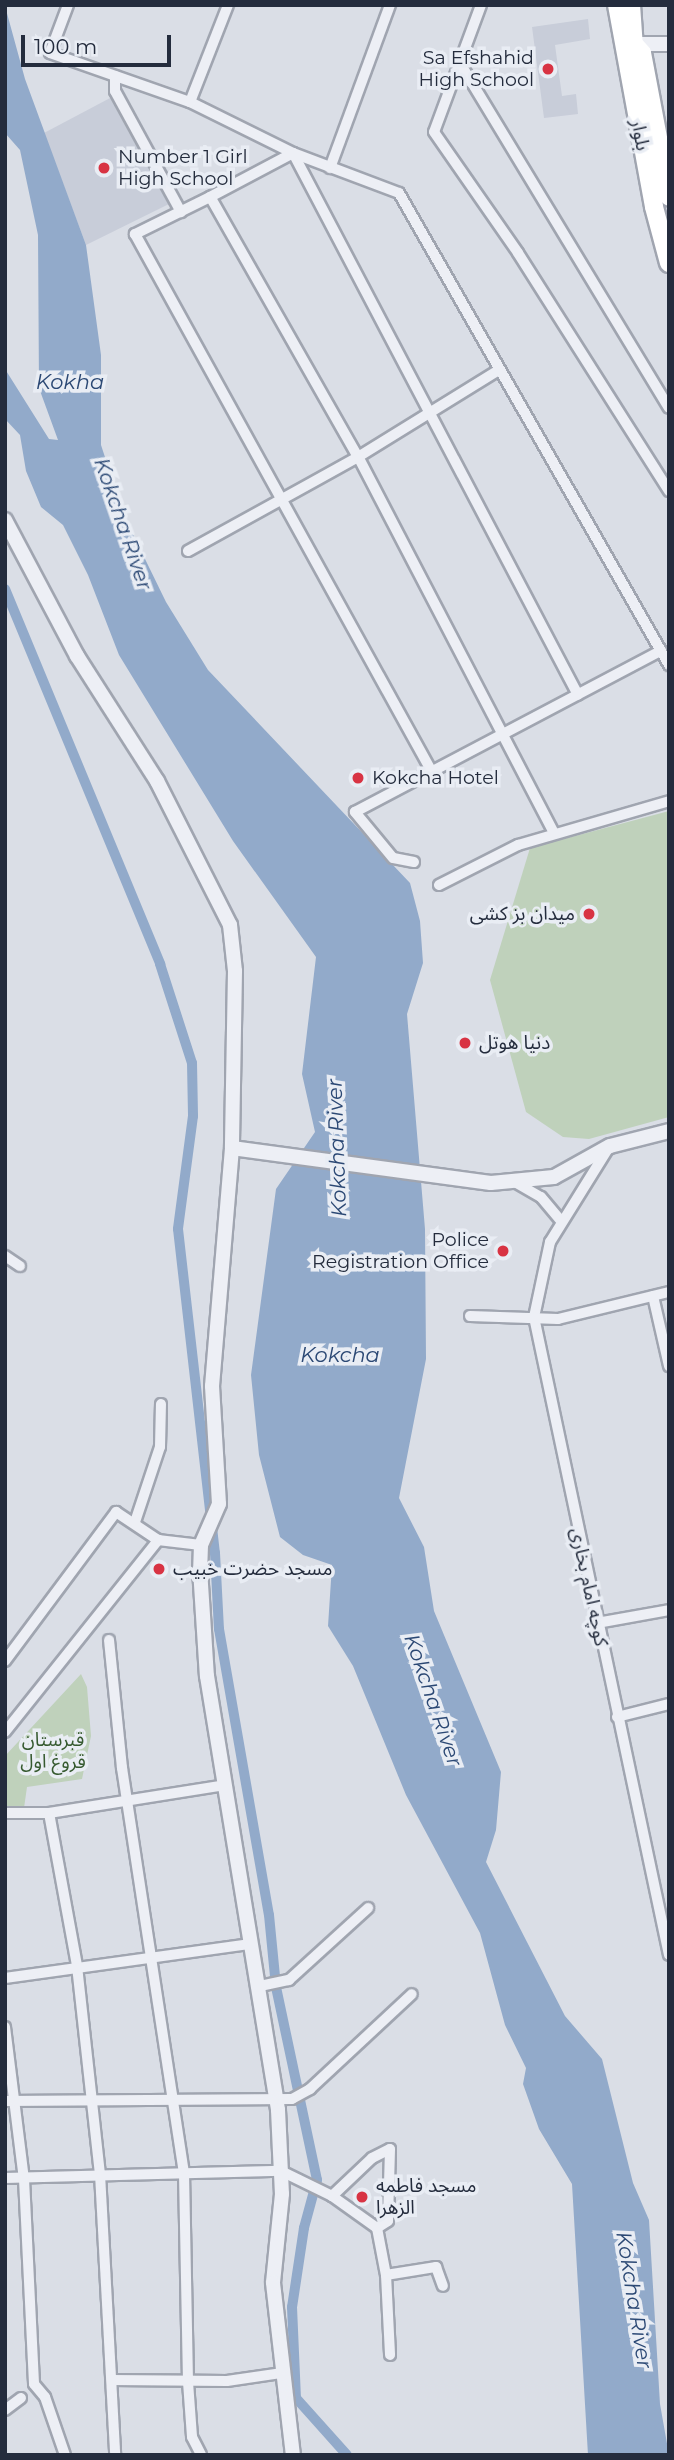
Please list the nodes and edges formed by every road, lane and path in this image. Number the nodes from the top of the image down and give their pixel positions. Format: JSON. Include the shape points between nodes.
{"nodes":[{"id":1,"x":68,"y":5,"type":"edge"},
{"id":2,"x":228,"y":5,"type":"edge"},
{"id":3,"x":390,"y":5,"type":"edge"},
{"id":4,"x":481,"y":5,"type":"edge"},
{"id":5,"x":617,"y":5,"type":"edge"},
{"id":6,"x":631,"y":5,"type":"edge"},
{"id":7,"x":634,"y":44,"type":"junction"},
{"id":8,"x":669,"y":44,"type":"edge"},
{"id":9,"x":460,"y":63,"type":"junction"},
{"id":10,"x":115,"y":76,"type":"junction"},
{"id":11,"x":190,"y":103,"type":"junction"},
{"id":12,"x":293,"y":153,"type":"junction"},
{"id":13,"x":330,"y":168,"type":"junction"},
{"id":14,"x":669,"y":196,"type":"edge"},
{"id":15,"x":210,"y":197,"type":"junction"},
{"id":16,"x":181,"y":212,"type":"junction"},
{"id":17,"x":669,"y":263,"type":"edge"},
{"id":18,"x":499,"y":370,"type":"junction"},
{"id":19,"x":669,"y":408,"type":"edge"},
{"id":20,"x":431,"y":414,"type":"junction"},
{"id":21,"x":358,"y":457,"type":"junction"},
{"id":22,"x":669,"y":491,"type":"edge"},
{"id":23,"x":281,"y":498,"type":"junction"},
{"id":24,"x":5,"y":520,"type":"edge"},
{"id":25,"x":188,"y":551,"type":"dead end"},
{"id":26,"x":661,"y":651,"type":"junction"},
{"id":27,"x":669,"y":665,"type":"edge"},
{"id":28,"x":578,"y":695,"type":"junction"},
{"id":29,"x":502,"y":735,"type":"junction"},
{"id":30,"x":432,"y":772,"type":"junction"},
{"id":31,"x":669,"y":801,"type":"edge"},
{"id":32,"x":554,"y":832,"type":"junction"},
{"id":33,"x":414,"y":862,"type":"dead end"},
{"id":34,"x":439,"y":885,"type":"dead end"},
{"id":35,"x":669,"y":1131,"type":"edge"},
{"id":36,"x":610,"y":1146,"type":"junction"},
{"id":37,"x":232,"y":1148,"type":"junction"},
{"id":38,"x":513,"y":1181,"type":"junction"},
{"id":39,"x":561,"y":1221,"type":"junction"},
{"id":40,"x":5,"y":1256,"type":"edge"},
{"id":41,"x":20,"y":1266,"type":"dead end"},
{"id":42,"x":669,"y":1292,"type":"edge"},
{"id":43,"x":653,"y":1296,"type":"junction"},
{"id":44,"x":470,"y":1317,"type":"dead end"},
{"id":45,"x":534,"y":1317,"type":"junction"},
{"id":46,"x":669,"y":1366,"type":"edge"},
{"id":47,"x":161,"y":1404,"type":"dead end"},
{"id":48,"x":135,"y":1522,"type":"junction"},
{"id":49,"x":158,"y":1540,"type":"junction"},
{"id":50,"x":201,"y":1545,"type":"junction"},
{"id":51,"x":669,"y":1610,"type":"edge"},
{"id":52,"x":597,"y":1623,"type":"junction"},
{"id":53,"x":109,"y":1640,"type":"dead end"},
{"id":54,"x":5,"y":1661,"type":"edge"},
{"id":55,"x":669,"y":1704,"type":"edge"},
{"id":56,"x":617,"y":1717,"type":"junction"},
{"id":57,"x":5,"y":1732,"type":"edge"},
{"id":58,"x":225,"y":1785,"type":"junction"},
{"id":59,"x":127,"y":1798,"type":"junction"},
{"id":60,"x":5,"y":1813,"type":"edge"},
{"id":61,"x":49,"y":1813,"type":"junction"},
{"id":62,"x":368,"y":1909,"type":"dead end"},
{"id":63,"x":251,"y":1944,"type":"junction"},
{"id":64,"x":669,"y":1955,"type":"edge"},
{"id":65,"x":151,"y":1957,"type":"junction"},
{"id":66,"x":77,"y":1966,"type":"junction"},
{"id":67,"x":5,"y":1978,"type":"edge"},
{"id":68,"x":266,"y":1985,"type":"junction"},
{"id":69,"x":412,"y":1994,"type":"dead end"},
{"id":70,"x":5,"y":2027,"type":"edge"},
{"id":71,"x":9,"y":2101,"type":"edge"},
{"id":72,"x":176,"y":2101,"type":"junction"},
{"id":73,"x":276,"y":2101,"type":"junction"},
{"id":74,"x":90,"y":2102,"type":"junction"},
{"id":75,"x":281,"y":2171,"type":"junction"},
{"id":76,"x":184,"y":2173,"type":"junction"},
{"id":77,"x":100,"y":2174,"type":"junction"},
{"id":78,"x":5,"y":2178,"type":"edge"},
{"id":79,"x":24,"y":2179,"type":"junction"},
{"id":80,"x":326,"y":2193,"type":"junction"},
{"id":81,"x":377,"y":2228,"type":"junction"},
{"id":82,"x":386,"y":2275,"type":"junction"},
{"id":83,"x":443,"y":2286,"type":"dead end"},
{"id":84,"x":390,"y":2355,"type":"dead end"},
{"id":85,"x":282,"y":2373,"type":"junction"},
{"id":86,"x":112,"y":2380,"type":"junction"},
{"id":87,"x":188,"y":2382,"type":"junction"},
{"id":88,"x":21,"y":2398,"type":"dead end"},
{"id":89,"x":5,"y":2410,"type":"edge"},
{"id":90,"x":65,"y":2455,"type":"edge"},
{"id":91,"x":115,"y":2455,"type":"edge"},
{"id":92,"x":201,"y":2455,"type":"edge"},
{"id":93,"x":293,"y":2455,"type":"edge"}],
"edges":[{"from":1,"to":10,"type":"street","via":[[50,52]]},
{"from":2,"to":11,"type":"street"},
{"from":3,"to":13,"type":"street"},
{"from":4,"to":9,"type":"street"},
{"from":5,"to":17,"type":"main road","name":"بلوار","via":[[654,207]]},
{"from":6,"to":7,"type":"main road","name":"بلوار"},
{"from":7,"to":8,"type":"street"},
{"from":7,"to":14,"type":"main road","name":"بلوار","via":[[642,54]]},
{"from":9,"to":19,"type":"street"},
{"from":9,"to":22,"type":"street","via":[[434,132],[518,253]]},
{"from":10,"to":11,"type":"street"},
{"from":10,"to":16,"type":"street","via":[[115,91]]},
{"from":11,"to":12,"type":"street"},
{"from":12,"to":13,"type":"street"},
{"from":12,"to":15,"type":"street"},
{"from":12,"to":20,"type":"street"},
{"from":13,"to":18,"type":"street","via":[[399,193]]},
{"from":15,"to":16,"type":"street"},
{"from":15,"to":21,"type":"street"},
{"from":16,"to":23,"type":"street","via":[[135,234]]},
{"from":18,"to":20,"type":"street"},
{"from":18,"to":26,"type":"street"},
{"from":20,"to":21,"type":"street"},
{"from":20,"to":28,"type":"street"},
{"from":21,"to":23,"type":"street"},
{"from":21,"to":29,"type":"street"},
{"from":23,"to":25,"type":"street"},
{"from":23,"to":30,"type":"street"},
{"from":24,"to":37,"type":"street","via":[[77,656],[157,781],[230,925],[235,971]]},
{"from":26,"to":27,"type":"street"},
{"from":26,"to":28,"type":"street"},
{"from":28,"to":29,"type":"street"},
{"from":29,"to":30,"type":"street"},
{"from":29,"to":32,"type":"street"},
{"from":30,"to":33,"type":"street","via":[[355,812],[393,858]]},
{"from":31,"to":32,"type":"street"},
{"from":32,"to":34,"type":"street"},
{"from":35,"to":36,"type":"street"},
{"from":36,"to":38,"type":"street","via":[[554,1177]]},
{"from":36,"to":39,"type":"street","name":"کوچه امام بخاری"},
{"from":37,"to":38,"type":"street","via":[[439,1178]]},
{"from":37,"to":50,"type":"street","via":[[212,1386],[219,1504]]},
{"from":38,"to":39,"type":"street","via":[[541,1197]]},
{"from":39,"to":45,"type":"street","name":"کوچه امام بخاری","via":[[543,1268]]},
{"from":40,"to":41,"type":"street"},
{"from":42,"to":43,"type":"street"},
{"from":43,"to":45,"type":"street","via":[[558,1319]]},
{"from":43,"to":46,"type":"street"},
{"from":44,"to":45,"type":"street"},
{"from":45,"to":52,"type":"street","name":"کوچه امام بخاری"},
{"from":47,"to":48,"type":"street","via":[[160,1447]]},
{"from":48,"to":49,"type":"street"},
{"from":48,"to":54,"type":"street","via":[[116,1511]]},
{"from":49,"to":50,"type":"street"},
{"from":49,"to":57,"type":"street"},
{"from":50,"to":58,"type":"street","via":[[207,1676]]},
{"from":51,"to":52,"type":"street"},
{"from":52,"to":56,"type":"street","name":"کوچه امام بخاری"},
{"from":53,"to":59,"type":"street"},
{"from":55,"to":56,"type":"street"},
{"from":56,"to":64,"type":"street","name":"کوچه امام بخاری"},
{"from":58,"to":59,"type":"street"},
{"from":58,"to":63,"type":"street"},
{"from":59,"to":61,"type":"street"},
{"from":59,"to":65,"type":"street"},
{"from":60,"to":61,"type":"street"},
{"from":61,"to":66,"type":"street"},
{"from":62,"to":68,"type":"street","via":[[289,1980]]},
{"from":63,"to":65,"type":"street"},
{"from":63,"to":68,"type":"street"},
{"from":65,"to":66,"type":"street"},
{"from":65,"to":72,"type":"street"},
{"from":66,"to":67,"type":"street"},
{"from":66,"to":74,"type":"street"},
{"from":68,"to":73,"type":"street"},
{"from":69,"to":73,"type":"street","via":[[310,2090]]},
{"from":70,"to":71,"type":"street"},
{"from":71,"to":74,"type":"street"},
{"from":71,"to":79,"type":"street"},
{"from":72,"to":73,"type":"street"},
{"from":72,"to":74,"type":"street"},
{"from":72,"to":76,"type":"street"},
{"from":73,"to":75,"type":"street"},
{"from":74,"to":77,"type":"street"},
{"from":75,"to":76,"type":"street"},
{"from":75,"to":80,"type":"street"},
{"from":75,"to":85,"type":"street","via":[[273,2283]]},
{"from":76,"to":77,"type":"street"},
{"from":76,"to":87,"type":"street"},
{"from":77,"to":79,"type":"street"},
{"from":77,"to":86,"type":"street"},
{"from":78,"to":79,"type":"street"},
{"from":79,"to":90,"type":"street","via":[[34,2384],[45,2398]]},
{"from":80,"to":81,"type":"street"},
{"from":80,"to":81,"type":"street","via":[[390,2149],[388,2221]]},
{"from":81,"to":82,"type":"street"},
{"from":82,"to":83,"type":"street","via":[[436,2267]]},
{"from":82,"to":84,"type":"street"},
{"from":85,"to":87,"type":"street"},
{"from":85,"to":93,"type":"street"},
{"from":86,"to":87,"type":"street"},
{"from":86,"to":91,"type":"street"},
{"from":87,"to":92,"type":"street","via":[[192,2437]]},
{"from":88,"to":89,"type":"street"}]}
